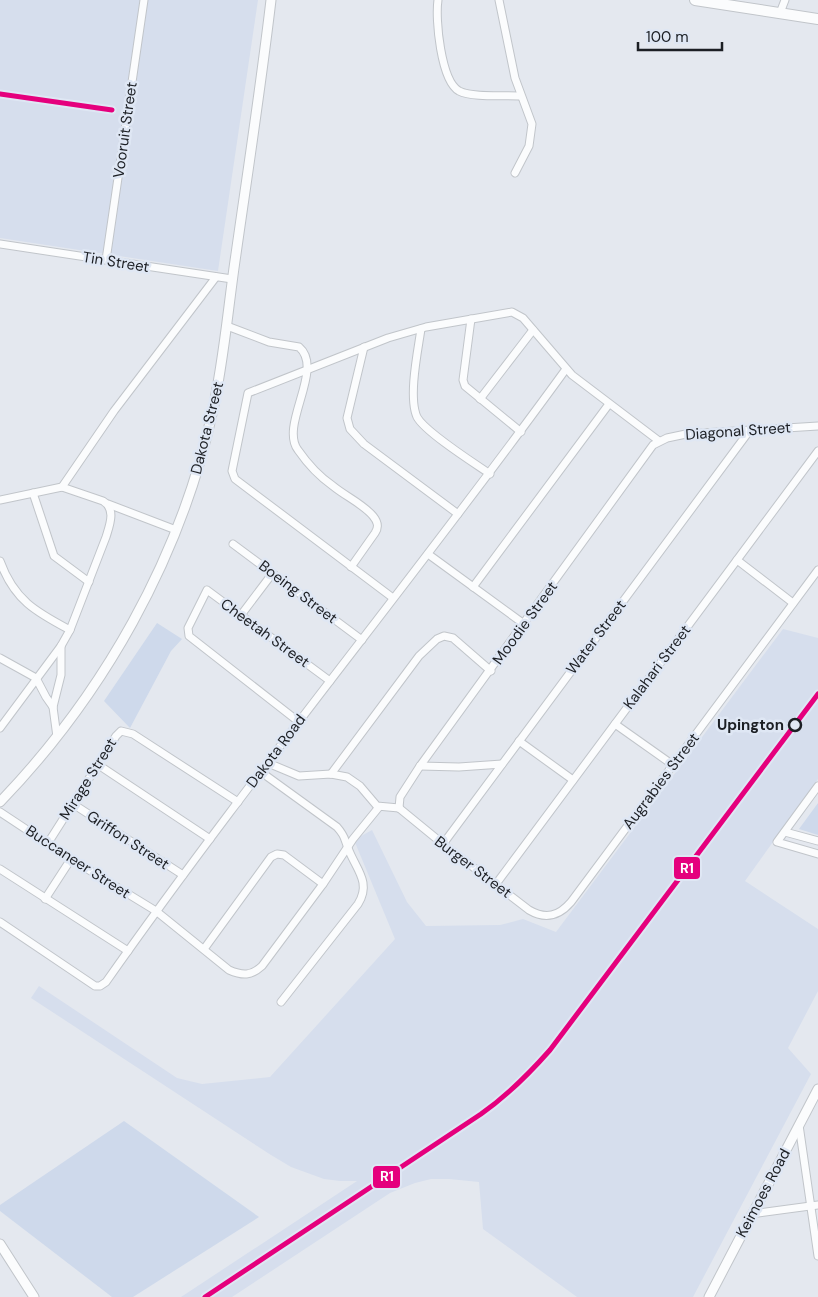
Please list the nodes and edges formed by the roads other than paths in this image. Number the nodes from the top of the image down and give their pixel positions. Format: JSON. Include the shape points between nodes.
{"nodes":[{"id":1,"x":144,"y":0,"type":"edge"},
{"id":2,"x":271,"y":0,"type":"edge"},
{"id":3,"x":438,"y":0,"type":"edge"},
{"id":4,"x":499,"y":0,"type":"edge"},
{"id":5,"x":695,"y":0,"type":"edge"},
{"id":6,"x":785,"y":0,"type":"edge"},
{"id":7,"x":780,"y":13,"type":"junction"},
{"id":8,"x":818,"y":19,"type":"edge"},
{"id":9,"x":520,"y":96,"type":"junction"},
{"id":10,"x":515,"y":173,"type":"dead end"},
{"id":11,"x":0,"y":244,"type":"edge"},
{"id":12,"x":106,"y":260,"type":"junction"},
{"id":13,"x":216,"y":277,"type":"junction"},
{"id":14,"x":232,"y":280,"type":"junction"},
{"id":15,"x":471,"y":319,"type":"junction"},
{"id":16,"x":227,"y":326,"type":"junction"},
{"id":17,"x":421,"y":328,"type":"junction"},
{"id":18,"x":533,"y":330,"type":"junction"},
{"id":19,"x":364,"y":347,"type":"junction"},
{"id":20,"x":307,"y":369,"type":"junction"},
{"id":21,"x":566,"y":370,"type":"junction"},
{"id":22,"x":480,"y":399,"type":"junction"},
{"id":23,"x":609,"y":404,"type":"junction"},
{"id":24,"x":818,"y":426,"type":"edge"},
{"id":25,"x":750,"y":430,"type":"junction"},
{"id":26,"x":521,"y":432,"type":"junction"},
{"id":27,"x":659,"y":441,"type":"junction"},
{"id":28,"x":818,"y":451,"type":"edge"},
{"id":29,"x":490,"y":474,"type":"junction"},
{"id":30,"x":62,"y":487,"type":"junction"},
{"id":31,"x":33,"y":493,"type":"junction"},
{"id":32,"x":0,"y":500,"type":"edge"},
{"id":33,"x":108,"y":504,"type":"junction"},
{"id":34,"x":458,"y":514,"type":"junction"},
{"id":35,"x":176,"y":530,"type":"junction"},
{"id":36,"x":233,"y":544,"type":"dead end"},
{"id":37,"x":428,"y":554,"type":"junction"},
{"id":38,"x":737,"y":560,"type":"junction"},
{"id":39,"x":0,"y":561,"type":"edge"},
{"id":40,"x":351,"y":567,"type":"junction"},
{"id":41,"x":818,"y":570,"type":"edge"},
{"id":42,"x":272,"y":574,"type":"junction"},
{"id":43,"x":89,"y":582,"type":"junction"},
{"id":44,"x":473,"y":587,"type":"junction"},
{"id":45,"x":393,"y":598,"type":"junction"},
{"id":46,"x":793,"y":602,"type":"junction"},
{"id":47,"x":241,"y":615,"type":"junction"},
{"id":48,"x":524,"y":624,"type":"junction"},
{"id":49,"x":70,"y":630,"type":"junction"},
{"id":50,"x":362,"y":640,"type":"junction"},
{"id":51,"x":62,"y":646,"type":"junction"},
{"id":52,"x":0,"y":658,"type":"edge"},
{"id":53,"x":491,"y":671,"type":"junction"},
{"id":54,"x":36,"y":678,"type":"junction"},
{"id":55,"x":330,"y":681,"type":"junction"},
{"id":56,"x":54,"y":707,"type":"junction"},
{"id":57,"x":298,"y":722,"type":"junction"},
{"id":58,"x":1,"y":724,"type":"edge"},
{"id":59,"x":615,"y":724,"type":"junction"},
{"id":60,"x":57,"y":737,"type":"junction"},
{"id":61,"x":519,"y":741,"type":"junction"},
{"id":62,"x":268,"y":763,"type":"junction"},
{"id":63,"x":98,"y":764,"type":"junction"},
{"id":64,"x":502,"y":764,"type":"junction"},
{"id":65,"x":673,"y":765,"type":"junction"},
{"id":66,"x":420,"y":766,"type":"junction"},
{"id":67,"x":261,"y":772,"type":"junction"},
{"id":68,"x":331,"y":774,"type":"junction"},
{"id":69,"x":573,"y":780,"type":"junction"},
{"id":70,"x":818,"y":786,"type":"edge"},
{"id":71,"x":0,"y":802,"type":"edge"},
{"id":72,"x":238,"y":802,"type":"junction"},
{"id":73,"x":73,"y":804,"type":"junction"},
{"id":74,"x":379,"y":807,"type":"junction"},
{"id":75,"x":399,"y":808,"type":"junction"},
{"id":76,"x":0,"y":812,"type":"edge"},
{"id":77,"x":785,"y":832,"type":"junction"},
{"id":78,"x":210,"y":839,"type":"junction"},
{"id":79,"x":818,"y":841,"type":"edge"},
{"id":80,"x":48,"y":844,"type":"junction"},
{"id":81,"x":443,"y":844,"type":"junction"},
{"id":82,"x":347,"y":847,"type":"junction"},
{"id":83,"x":818,"y":854,"type":"edge"},
{"id":84,"x":71,"y":859,"type":"junction"},
{"id":85,"x":0,"y":869,"type":"edge"},
{"id":86,"x":183,"y":875,"type":"junction"},
{"id":87,"x":322,"y":884,"type":"junction"},
{"id":88,"x":496,"y":884,"type":"junction"},
{"id":89,"x":45,"y":899,"type":"junction"},
{"id":90,"x":156,"y":911,"type":"junction"},
{"id":91,"x":552,"y":916,"type":"joint"},
{"id":92,"x":0,"y":922,"type":"edge"},
{"id":93,"x":204,"y":949,"type":"junction"},
{"id":94,"x":128,"y":951,"type":"junction"},
{"id":95,"x":281,"y":1002,"type":"dead end"},
{"id":96,"x":818,"y":1089,"type":"edge"},
{"id":97,"x":799,"y":1125,"type":"junction"},
{"id":98,"x":814,"y":1205,"type":"edge"},
{"id":99,"x":751,"y":1214,"type":"junction"},
{"id":100,"x":0,"y":1244,"type":"edge"},
{"id":101,"x":818,"y":1256,"type":"edge"},
{"id":102,"x":34,"y":1297,"type":"edge"},
{"id":103,"x":709,"y":1297,"type":"edge"}],
"edges":[{"from":1,"to":12,"type":"street","name":"Vooruit Street"},
{"from":2,"to":14,"type":"street","name":"Dakota Street"},
{"from":3,"to":9,"type":"street","via":[[442,55],[454,87],[464,93]]},
{"from":4,"to":9,"type":"street"},
{"from":5,"to":7,"type":"main road"},
{"from":6,"to":7,"type":"street"},
{"from":7,"to":8,"type":"main road"},
{"from":9,"to":10,"type":"street","via":[[529,115],[532,132],[529,146]]},
{"from":11,"to":12,"type":"street","name":"Tin Street"},
{"from":12,"to":13,"type":"street","name":"Tin Street"},
{"from":13,"to":14,"type":"street","name":"Tin Street"},
{"from":13,"to":30,"type":"street","via":[[114,411]]},
{"from":14,"to":16,"type":"street","name":"Dakota Street"},
{"from":15,"to":17,"type":"street"},
{"from":15,"to":18,"type":"street","via":[[512,312],[523,318]]},
{"from":15,"to":22,"type":"street","via":[[463,380]]},
{"from":16,"to":20,"type":"street","via":[[268,342],[299,347],[305,355]]},
{"from":16,"to":35,"type":"street","name":"Dakota Street","via":[[206,441]]},
{"from":17,"to":19,"type":"street"},
{"from":17,"to":29,"type":"street","via":[[415,371],[417,416],[434,434]]},
{"from":18,"to":21,"type":"street"},
{"from":18,"to":22,"type":"street"},
{"from":19,"to":20,"type":"street"},
{"from":19,"to":34,"type":"street","via":[[348,415],[350,429],[364,444]]},
{"from":20,"to":40,"type":"street","via":[[293,435],[296,447],[326,481],[368,511],[377,523],[378,529]]},
{"from":20,"to":40,"type":"street","via":[[248,393],[232,472],[238,482]]},
{"from":21,"to":23,"type":"street"},
{"from":21,"to":26,"type":"street","name":"Dakota Road"},
{"from":22,"to":26,"type":"street"},
{"from":23,"to":27,"type":"street"},
{"from":23,"to":44,"type":"street"},
{"from":24,"to":25,"type":"street","name":"Diagonal Street"},
{"from":25,"to":27,"type":"street","name":"Diagonal Street","via":[[686,434]]},
{"from":25,"to":61,"type":"street","name":"Water Street"},
{"from":26,"to":29,"type":"street","name":"Dakota Road"},
{"from":27,"to":48,"type":"street","name":"Moodie Street","via":[[644,456]]},
{"from":28,"to":38,"type":"street","name":"Kalahari Street"},
{"from":29,"to":34,"type":"street","name":"Dakota Road"},
{"from":30,"to":31,"type":"street"},
{"from":30,"to":33,"type":"street"},
{"from":31,"to":32,"type":"street"},
{"from":31,"to":43,"type":"street","via":[[54,556]]},
{"from":33,"to":35,"type":"street"},
{"from":33,"to":43,"type":"street","via":[[110,523]]},
{"from":34,"to":37,"type":"street","name":"Dakota Road"},
{"from":35,"to":60,"type":"street","name":"Dakota Street","via":[[131,626]]},
{"from":36,"to":42,"type":"street","name":"Boeing Street"},
{"from":37,"to":44,"type":"street"},
{"from":37,"to":45,"type":"street","name":"Dakota Road"},
{"from":38,"to":46,"type":"street"},
{"from":38,"to":59,"type":"street","name":"Kalahari Street"},
{"from":39,"to":49,"type":"street","via":[[8,579],[25,602],[39,614]]},
{"from":40,"to":45,"type":"street"},
{"from":41,"to":46,"type":"street","name":"Augrabies Street"},
{"from":42,"to":47,"type":"street"},
{"from":42,"to":50,"type":"street","name":"Boeing Street"},
{"from":43,"to":49,"type":"street"},
{"from":44,"to":48,"type":"street"},
{"from":45,"to":50,"type":"street","name":"Dakota Road"},
{"from":46,"to":65,"type":"street","name":"Augrabies Street"},
{"from":47,"to":55,"type":"street","name":"Cheetah Street"},
{"from":47,"to":57,"type":"street","name":"Cheetah Street","via":[[207,590],[188,628],[189,636]]},
{"from":48,"to":53,"type":"street","name":"Moodie Street"},
{"from":49,"to":51,"type":"street"},
{"from":50,"to":55,"type":"street","name":"Dakota Road"},
{"from":51,"to":54,"type":"street"},
{"from":51,"to":56,"type":"street","via":[[61,675]]},
{"from":52,"to":54,"type":"street"},
{"from":53,"to":66,"type":"street","name":"Moodie Street"},
{"from":53,"to":68,"type":"street","via":[[454,638],[437,638],[419,656]]},
{"from":54,"to":56,"type":"street"},
{"from":54,"to":58,"type":"street"},
{"from":55,"to":57,"type":"street","name":"Dakota Road"},
{"from":56,"to":60,"type":"street"},
{"from":57,"to":62,"type":"street","name":"Dakota Road"},
{"from":59,"to":65,"type":"street"},
{"from":59,"to":69,"type":"street","name":"Kalahari Street"},
{"from":60,"to":71,"type":"street","name":"Dakota Street"},
{"from":61,"to":64,"type":"street","name":"Water Street"},
{"from":61,"to":69,"type":"street"},
{"from":62,"to":67,"type":"street","name":"Dakota Road"},
{"from":62,"to":68,"type":"street","via":[[299,776]]},
{"from":63,"to":72,"type":"street","name":"Mirage Street","via":[[118,732],[126,731]]},
{"from":63,"to":73,"type":"street","name":"Mirage Street"},
{"from":63,"to":78,"type":"street"},
{"from":64,"to":66,"type":"street"},
{"from":64,"to":81,"type":"street","name":"Water Street"},
{"from":65,"to":91,"type":"street","name":"Augrabies Street","via":[[571,902]]},
{"from":66,"to":75,"type":"street","name":"Moodie Street","via":[[400,796]]},
{"from":67,"to":72,"type":"street","name":"Dakota Road"},
{"from":67,"to":82,"type":"street","via":[[337,827],[346,839]]},
{"from":68,"to":74,"type":"street","via":[[347,777]]},
{"from":69,"to":88,"type":"street","name":"Kalahari Street"},
{"from":70,"to":77,"type":"street"},
{"from":72,"to":78,"type":"street","name":"Dakota Road"},
{"from":73,"to":80,"type":"street","name":"Mirage Street"},
{"from":73,"to":86,"type":"street","name":"Griffon Street"},
{"from":74,"to":75,"type":"street"},
{"from":74,"to":82,"type":"street","name":"Buccaneer Street"},
{"from":75,"to":81,"type":"street","name":"Burger Street"},
{"from":76,"to":80,"type":"street","name":"Buccaneer Street"},
{"from":77,"to":79,"type":"street"},
{"from":77,"to":83,"type":"street","via":[[777,842]]},
{"from":78,"to":86,"type":"street","name":"Dakota Road"},
{"from":80,"to":84,"type":"street","name":"Buccaneer Street"},
{"from":81,"to":88,"type":"street","name":"Burger Street"},
{"from":82,"to":87,"type":"street","name":"Buccaneer Street"},
{"from":82,"to":95,"type":"street","via":[[361,876],[364,890],[361,898]]},
{"from":84,"to":89,"type":"street"},
{"from":84,"to":90,"type":"street","name":"Buccaneer Street"},
{"from":85,"to":89,"type":"street"},
{"from":86,"to":90,"type":"street","name":"Dakota Road"},
{"from":87,"to":93,"type":"street","name":"Buccaneer Street","via":[[254,973],[240,975]]},
{"from":87,"to":93,"type":"street","via":[[284,855],[271,857]]},
{"from":88,"to":91,"type":"street","name":"Burger Street","via":[[532,912]]},
{"from":89,"to":94,"type":"street"},
{"from":90,"to":93,"type":"street","name":"Buccaneer Street"},
{"from":90,"to":94,"type":"street","name":"Dakota Road"},
{"from":92,"to":94,"type":"street","name":"Dakota Road","via":[[95,986],[106,982]]},
{"from":96,"to":97,"type":"street","name":"Keimoes Road"},
{"from":97,"to":98,"type":"street"},
{"from":97,"to":99,"type":"street","name":"Keimoes Road"},
{"from":98,"to":99,"type":"street"},
{"from":98,"to":101,"type":"street"},
{"from":99,"to":103,"type":"street","name":"Keimoes Road"},
{"from":100,"to":102,"type":"street"}]}
